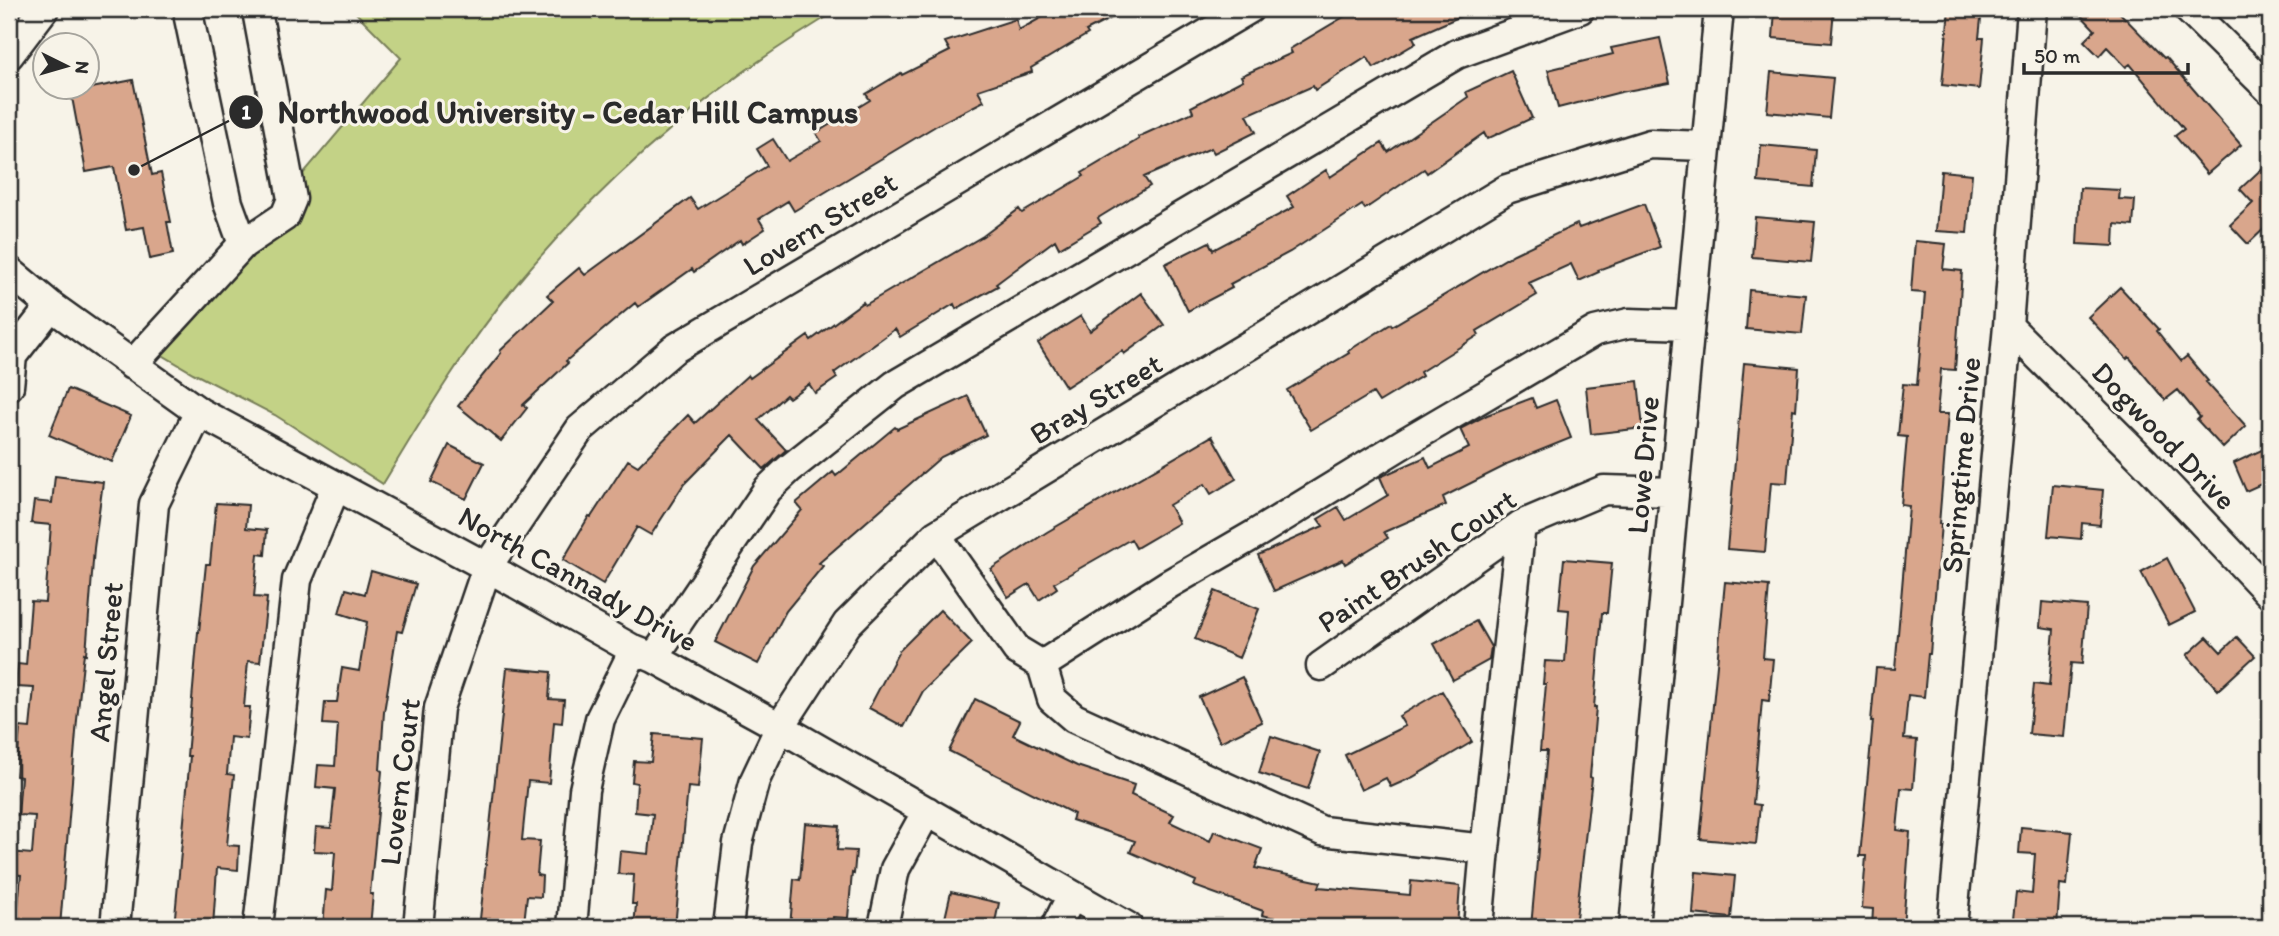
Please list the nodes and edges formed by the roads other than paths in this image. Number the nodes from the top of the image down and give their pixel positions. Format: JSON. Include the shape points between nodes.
{"nodes":[{"id":1,"x":44,"y":9,"type":"edge"},
{"id":2,"x":190,"y":9,"type":"edge"},
{"id":3,"x":255,"y":9,"type":"edge"},
{"id":4,"x":1249,"y":9,"type":"edge"},
{"id":5,"x":1580,"y":9,"type":"edge"},
{"id":6,"x":1719,"y":9,"type":"edge"},
{"id":7,"x":2032,"y":9,"type":"edge"},
{"id":8,"x":2188,"y":9,"type":"edge"},
{"id":9,"x":9,"y":55,"type":"edge"},
{"id":10,"x":2270,"y":90,"type":"edge"},
{"id":11,"x":1705,"y":146,"type":"junction"},
{"id":12,"x":243,"y":244,"type":"junction"},
{"id":13,"x":9,"y":271,"type":"edge"},
{"id":14,"x":51,"y":306,"type":"junction"},
{"id":15,"x":1689,"y":325,"type":"junction"},
{"id":16,"x":2008,"y":326,"type":"junction"},
{"id":17,"x":132,"y":365,"type":"junction"},
{"id":18,"x":9,"y":386,"type":"edge"},
{"id":19,"x":199,"y":412,"type":"junction"},
{"id":20,"x":336,"y":486,"type":"junction"},
{"id":21,"x":1674,"y":492,"type":"junction"},
{"id":22,"x":1521,"y":525,"type":"junction"},
{"id":23,"x":936,"y":535,"type":"junction"},
{"id":24,"x":487,"y":568,"type":"junction"},
{"id":25,"x":2270,"y":594,"type":"edge"},
{"id":26,"x":644,"y":654,"type":"junction"},
{"id":27,"x":1042,"y":665,"type":"junction"},
{"id":28,"x":1321,"y":666,"type":"dead end"},
{"id":29,"x":780,"y":727,"type":"junction"},
{"id":30,"x":927,"y":811,"type":"junction"},
{"id":31,"x":1485,"y":849,"type":"junction"},
{"id":32,"x":1072,"y":895,"type":"junction"},
{"id":33,"x":115,"y":927,"type":"edge"},
{"id":34,"x":258,"y":927,"type":"edge"},
{"id":35,"x":418,"y":927,"type":"edge"},
{"id":36,"x":572,"y":927,"type":"edge"},
{"id":37,"x":728,"y":927,"type":"edge"},
{"id":38,"x":883,"y":927,"type":"edge"},
{"id":39,"x":1056,"y":927,"type":"edge"},
{"id":40,"x":1128,"y":927,"type":"edge"},
{"id":41,"x":1478,"y":927,"type":"edge"},
{"id":42,"x":1634,"y":927,"type":"edge"},
{"id":43,"x":1952,"y":927,"type":"edge"}],
"edges":[{"from":1,"to":9,"type":"street"},
{"from":2,"to":12,"type":"street","via":[[228,203]]},
{"from":3,"to":12,"type":"street","via":[[292,199],[285,216]]},
{"from":4,"to":24,"type":"street","name":"Lovern Street","via":[[674,349],[580,429]]},
{"from":5,"to":26,"type":"street","via":[[1457,54],[895,385],[768,489]]},
{"from":6,"to":11,"type":"street","name":"Lowe Drive"},
{"from":7,"to":16,"type":"street","name":"Springtime Drive"},
{"from":8,"to":10,"type":"street"},
{"from":11,"to":15,"type":"street","name":"Lowe Drive"},
{"from":11,"to":23,"type":"street","name":"Bray Street","via":[[1650,144],[1507,189]]},
{"from":12,"to":17,"type":"street"},
{"from":13,"to":14,"type":"street","name":"North Cannady Drive"},
{"from":14,"to":17,"type":"street","name":"North Cannady Drive"},
{"from":14,"to":18,"type":"street","via":[[12,356]]},
{"from":15,"to":21,"type":"street","name":"Lowe Drive"},
{"from":15,"to":27,"type":"street","via":[[1629,323],[1595,331],[1169,583]]},
{"from":16,"to":25,"type":"street","name":"Dogwood Drive"},
{"from":16,"to":43,"type":"street","name":"Springtime Drive"},
{"from":17,"to":19,"type":"street","name":"North Cannady Drive"},
{"from":19,"to":20,"type":"street","name":"North Cannady Drive"},
{"from":19,"to":33,"type":"street","name":"Angel Street","via":[[155,504]]},
{"from":20,"to":24,"type":"street","name":"North Cannady Drive"},
{"from":20,"to":34,"type":"street","via":[[297,580]]},
{"from":21,"to":22,"type":"street","name":"Paint Brush Court","via":[[1604,490]]},
{"from":21,"to":42,"type":"street","name":"Lowe Drive"},
{"from":22,"to":28,"type":"street","name":"Paint Brush Court"},
{"from":22,"to":31,"type":"street"},
{"from":23,"to":27,"type":"street","via":[[1017,650]]},
{"from":23,"to":29,"type":"street","name":"Bray Street","via":[[847,624]]},
{"from":24,"to":26,"type":"street","name":"North Cannady Drive"},
{"from":24,"to":35,"type":"street","name":"Lovern Court","via":[[439,708]]},
{"from":26,"to":29,"type":"street","name":"North Cannady Drive"},
{"from":26,"to":36,"type":"street","via":[[600,719],[586,778]]},
{"from":27,"to":31,"type":"street","via":[[1052,699],[1074,718],[1322,831]]},
{"from":29,"to":30,"type":"street","name":"North Cannady Drive"},
{"from":29,"to":37,"type":"street","name":"Bray Street","via":[[755,780],[738,843]]},
{"from":30,"to":32,"type":"street","name":"North Cannady Drive"},
{"from":30,"to":38,"type":"street","via":[[895,869]]},
{"from":31,"to":41,"type":"street"},
{"from":32,"to":39,"type":"street"},
{"from":32,"to":40,"type":"street","name":"North Cannady Drive"}]}
